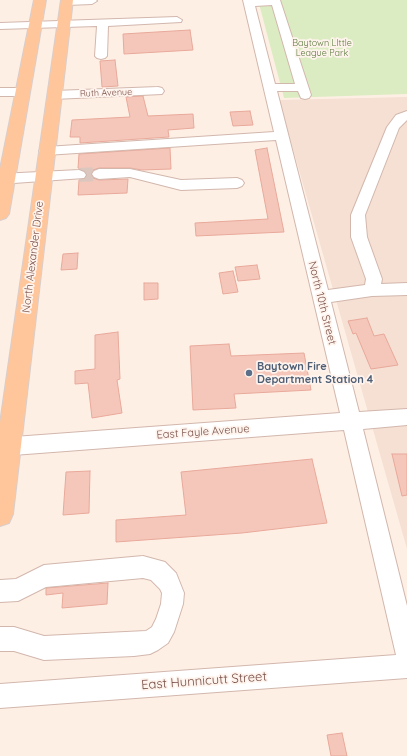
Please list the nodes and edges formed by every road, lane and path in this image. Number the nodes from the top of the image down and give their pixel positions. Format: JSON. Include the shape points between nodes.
{"nodes":[{"id":1,"x":40,"y":0,"type":"edge"},
{"id":2,"x":67,"y":1,"type":"edge"},
{"id":3,"x":248,"y":1,"type":"edge"},
{"id":4,"x":91,"y":10,"type":"edge"},
{"id":5,"x":177,"y":20,"type":"dead end"},
{"id":6,"x":103,"y":22,"type":"junction"},
{"id":7,"x":35,"y":24,"type":"junction"},
{"id":8,"x":63,"y":24,"type":"junction"},
{"id":9,"x":0,"y":26,"type":"edge"},
{"id":10,"x":101,"y":56,"type":"dead end"},
{"id":11,"x":269,"y":88,"type":"junction"},
{"id":12,"x":158,"y":91,"type":"dead end"},
{"id":13,"x":0,"y":92,"type":"edge"},
{"id":14,"x":22,"y":92,"type":"junction"},
{"id":15,"x":54,"y":95,"type":"junction"},
{"id":16,"x":407,"y":115,"type":"edge"},
{"id":17,"x":281,"y":136,"type":"junction"},
{"id":18,"x":46,"y":151,"type":"junction"},
{"id":19,"x":99,"y":174,"type":"tunnel mouth"},
{"id":20,"x":79,"y":175,"type":"tunnel mouth"},
{"id":21,"x":43,"y":177,"type":"junction"},
{"id":22,"x":3,"y":179,"type":"edge"},
{"id":23,"x":237,"y":182,"type":"dead end"},
{"id":24,"x":0,"y":214,"type":"edge"},
{"id":25,"x":407,"y":289,"type":"edge"},
{"id":26,"x":372,"y":290,"type":"junction"},
{"id":27,"x":321,"y":297,"type":"junction"},
{"id":28,"x":407,"y":417,"type":"edge"},
{"id":29,"x":351,"y":421,"type":"junction"},
{"id":30,"x":4,"y":447,"type":"edge"},
{"id":31,"x":0,"y":514,"type":"edge"},
{"id":32,"x":0,"y":591,"type":"edge"},
{"id":33,"x":0,"y":640,"type":"edge"},
{"id":34,"x":407,"y":653,"type":"edge"},
{"id":35,"x":407,"y":666,"type":"edge"},
{"id":36,"x":0,"y":696,"type":"edge"}],
"edges":[{"from":1,"to":7,"type":"main road"},
{"from":2,"to":4,"type":"street"},
{"from":2,"to":8,"type":"main road","name":"North Alexander Drive"},
{"from":3,"to":11,"type":"street","name":"North 10th Street"},
{"from":3,"to":11,"type":"street","via":[[276,2],[303,91]]},
{"from":4,"to":6,"type":"street"},
{"from":4,"to":8,"type":"street"},
{"from":5,"to":6,"type":"street"},
{"from":6,"to":10,"type":"street"},
{"from":7,"to":8,"type":"street"},
{"from":7,"to":9,"type":"street"},
{"from":7,"to":14,"type":"main road"},
{"from":8,"to":15,"type":"main road","name":"North Alexander Drive"},
{"from":11,"to":17,"type":"street","name":"North 10th Street"},
{"from":12,"to":15,"type":"street","name":"Ruth Avenue"},
{"from":13,"to":14,"type":"street"},
{"from":14,"to":22,"type":"main road"},
{"from":15,"to":18,"type":"main road","name":"North Alexander Drive"},
{"from":16,"to":26,"type":"street","via":[[400,118],[393,127],[358,215],[359,237],[374,279]]},
{"from":17,"to":18,"type":"street"},
{"from":17,"to":27,"type":"street","name":"North 10th Street"},
{"from":18,"to":21,"type":"main road","name":"North Alexander Drive"},
{"from":19,"to":23,"type":"street","via":[[130,173],[181,185]]},
{"from":20,"to":21,"type":"street"},
{"from":21,"to":22,"type":"street"},
{"from":21,"to":30,"type":"main road","name":"North Alexander Drive"},
{"from":22,"to":24,"type":"main road"},
{"from":25,"to":26,"type":"street"},
{"from":26,"to":27,"type":"street"},
{"from":27,"to":29,"type":"street","name":"North 10th Street"},
{"from":28,"to":29,"type":"street","name":"East Fayle Avenue"},
{"from":29,"to":30,"type":"street","name":"East Fayle Avenue"},
{"from":29,"to":34,"type":"street","name":"North 10th Street"},
{"from":30,"to":31,"type":"main road","name":"North Alexander Drive"},
{"from":32,"to":33,"type":"street","via":[[18,590],[44,576],[143,568],[157,570],[168,581],[173,593],[166,624],[160,635],[150,642],[44,648],[14,639]]},
{"from":35,"to":36,"type":"street","name":"East Hunnicutt Street"}]}
